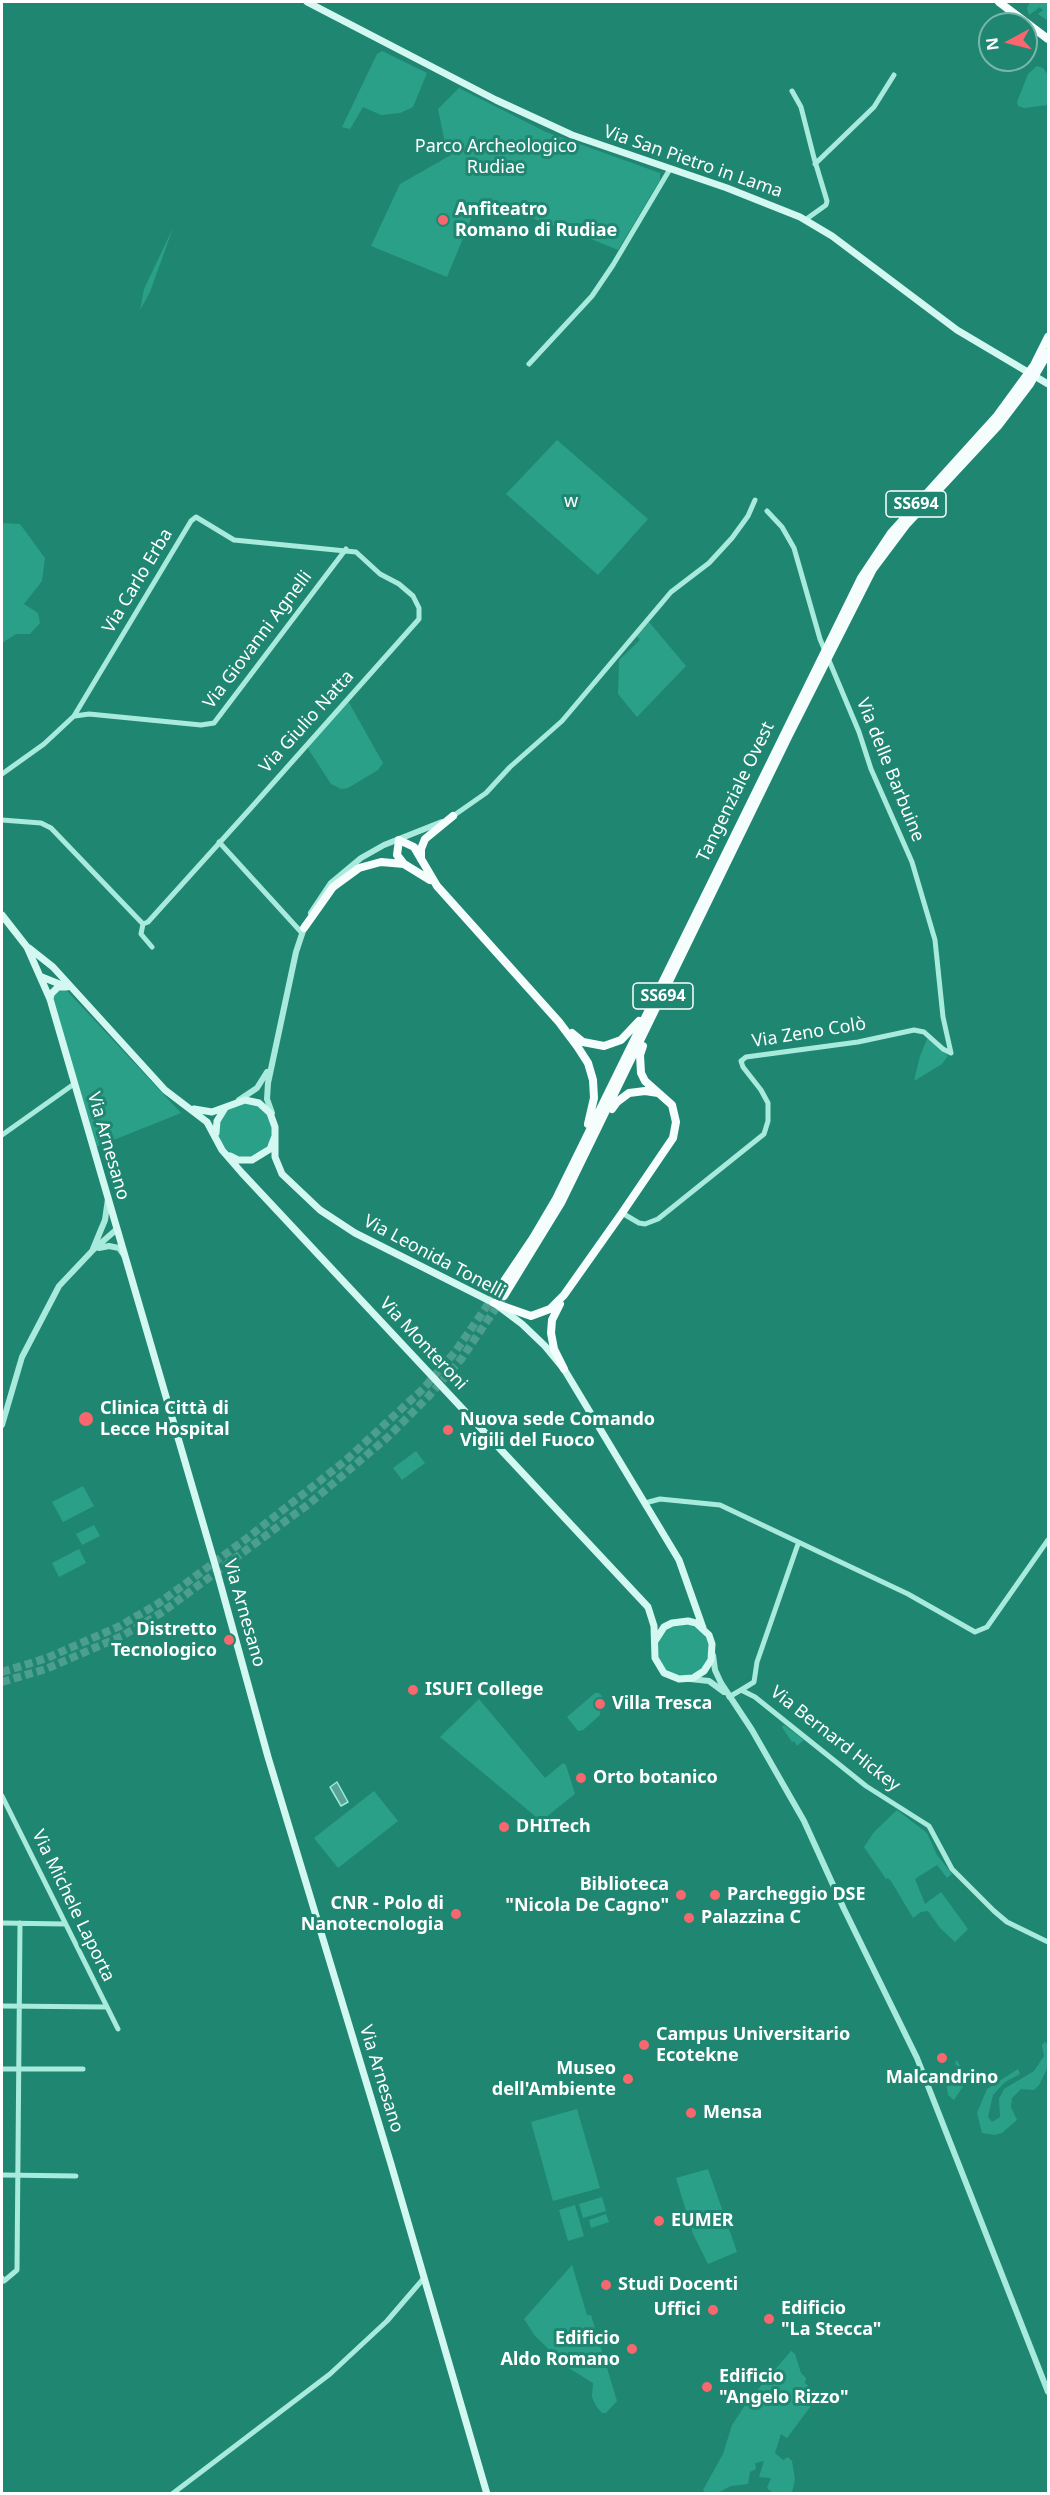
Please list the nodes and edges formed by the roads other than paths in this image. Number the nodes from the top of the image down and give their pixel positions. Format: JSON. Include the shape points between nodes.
{"nodes":[{"id":1,"x":307,"y":2,"type":"edge"},
{"id":2,"x":999,"y":2,"type":"edge"},
{"id":3,"x":1048,"y":38,"type":"edge"},
{"id":4,"x":894,"y":75,"type":"dead end"},
{"id":5,"x":792,"y":91,"type":"dead end"},
{"id":6,"x":816,"y":164,"type":"junction"},
{"id":7,"x":670,"y":169,"type":"junction"},
{"id":8,"x":805,"y":220,"type":"junction"},
{"id":9,"x":1048,"y":338,"type":"edge"},
{"id":10,"x":1048,"y":353,"type":"edge"},
{"id":11,"x":529,"y":364,"type":"dead end"},
{"id":12,"x":1048,"y":384,"type":"edge"},
{"id":13,"x":755,"y":500,"type":"dead end"},
{"id":14,"x":767,"y":511,"type":"dead end"},
{"id":15,"x":346,"y":549,"type":"junction"},
{"id":16,"x":809,"y":689,"type":"junction"},
{"id":17,"x":74,"y":716,"type":"junction"},
{"id":18,"x":2,"y":774,"type":"edge"},
{"id":19,"x":453,"y":816,"type":"junction"},
{"id":20,"x":2,"y":820,"type":"edge"},
{"id":21,"x":399,"y":840,"type":"junction"},
{"id":22,"x":219,"y":842,"type":"junction"},
{"id":23,"x":404,"y":864,"type":"junction"},
{"id":24,"x":423,"y":866,"type":"junction"},
{"id":25,"x":437,"y":886,"type":"junction"},
{"id":26,"x":2,"y":915,"type":"edge"},
{"id":27,"x":143,"y":924,"type":"junction"},
{"id":28,"x":303,"y":931,"type":"junction"},
{"id":29,"x":27,"y":946,"type":"junction"},
{"id":30,"x":152,"y":947,"type":"dead end"},
{"id":31,"x":673,"y":968,"type":"junction"},
{"id":32,"x":58,"y":973,"type":"junction"},
{"id":33,"x":42,"y":977,"type":"junction"},
{"id":34,"x":70,"y":988,"type":"junction"},
{"id":35,"x":50,"y":999,"type":"junction"},
{"id":36,"x":559,"y":1022,"type":"junction"},
{"id":37,"x":951,"y":1053,"type":"joint"},
{"id":38,"x":272,"y":1060,"type":"junction"},
{"id":39,"x":74,"y":1084,"type":"junction"},
{"id":40,"x":659,"y":1094,"type":"junction"},
{"id":41,"x":237,"y":1101,"type":"junction"},
{"id":42,"x":186,"y":1106,"type":"junction"},
{"id":43,"x":227,"y":1106,"type":"junction"},
{"id":44,"x":274,"y":1120,"type":"junction"},
{"id":45,"x":2,"y":1135,"type":"edge"},
{"id":46,"x":216,"y":1135,"type":"junction"},
{"id":47,"x":275,"y":1136,"type":"junction"},
{"id":48,"x":226,"y":1153,"type":"junction"},
{"id":49,"x":581,"y":1164,"type":"junction"},
{"id":50,"x":108,"y":1197,"type":"junction"},
{"id":51,"x":556,"y":1198,"type":"junction"},
{"id":52,"x":622,"y":1213,"type":"junction"},
{"id":53,"x":117,"y":1229,"type":"junction"},
{"id":54,"x":93,"y":1250,"type":"junction"},
{"id":55,"x":125,"y":1256,"type":"junction"},
{"id":56,"x":564,"y":1295,"type":"junction"},
{"id":57,"x":494,"y":1303,"type":"junction"},
{"id":58,"x":564,"y":1369,"type":"junction"},
{"id":59,"x":2,"y":1425,"type":"edge"},
{"id":60,"x":645,"y":1503,"type":"junction"},
{"id":61,"x":1048,"y":1540,"type":"edge"},
{"id":62,"x":798,"y":1544,"type":"junction"},
{"id":63,"x":704,"y":1628,"type":"junction"},
{"id":64,"x":655,"y":1641,"type":"junction"},
{"id":65,"x":712,"y":1654,"type":"junction"},
{"id":66,"x":687,"y":1680,"type":"junction"},
{"id":67,"x":741,"y":1690,"type":"junction"},
{"id":68,"x":728,"y":1696,"type":"junction"},
{"id":69,"x":2,"y":1796,"type":"edge"},
{"id":70,"x":2,"y":1923,"type":"edge"},
{"id":71,"x":20,"y":1923,"type":"junction"},
{"id":72,"x":65,"y":1924,"type":"junction"},
{"id":73,"x":1048,"y":1942,"type":"edge"},
{"id":74,"x":2,"y":2006,"type":"edge"},
{"id":75,"x":19,"y":2006,"type":"junction"},
{"id":76,"x":107,"y":2007,"type":"junction"},
{"id":77,"x":118,"y":2029,"type":"dead end"},
{"id":78,"x":2,"y":2069,"type":"edge"},
{"id":79,"x":18,"y":2069,"type":"junction"},
{"id":80,"x":83,"y":2069,"type":"dead end"},
{"id":81,"x":2,"y":2175,"type":"edge"},
{"id":82,"x":17,"y":2176,"type":"junction"},
{"id":83,"x":76,"y":2176,"type":"dead end"},
{"id":84,"x":2,"y":2278,"type":"edge"},
{"id":85,"x":424,"y":2278,"type":"junction"},
{"id":86,"x":1048,"y":2392,"type":"edge"},
{"id":87,"x":172,"y":2493,"type":"edge"},
{"id":88,"x":487,"y":2493,"type":"edge"}],
"edges":[{"from":1,"to":7,"type":"main road","name":"Via San Pietro in Lama","via":[[537,119]]},
{"from":2,"to":3,"type":"highway"},
{"from":4,"to":6,"type":"street","via":[[874,106]]},
{"from":5,"to":6,"type":"street","via":[[801,107]]},
{"from":6,"to":8,"type":"street","via":[[827,201]]},
{"from":7,"to":8,"type":"main road","name":"Via San Pietro in Lama"},
{"from":7,"to":11,"type":"street","via":[[592,296]]},
{"from":8,"to":12,"type":"main road","name":"Via San Pietro in Lama","via":[[957,330]]},
{"from":9,"to":16,"type":"highway","name":"Tangenziale Ovest","number":"SS694","via":[[1028,374],[996,417],[876,553],[848,602]]},
{"from":10,"to":16,"type":"highway","name":"Tangenziale Ovest","number":"SS694","via":[[998,426],[884,554]]},
{"from":13,"to":19,"type":"street","via":[[732,538],[709,563],[671,592],[562,722],[510,767],[486,794]]},
{"from":14,"to":37,"type":"street","name":"Via delle Barbuine","via":[[782,526],[794,548],[820,639],[912,862],[934,940]]},
{"from":15,"to":17,"type":"street","name":"Via Giovanni Agnelli","via":[[214,723]]},
{"from":15,"to":17,"type":"street","name":"Via Carlo Erba","via":[[234,540],[193,518]]},
{"from":15,"to":22,"type":"street","name":"Via Giulio Natta","via":[[363,556],[380,574],[406,589],[419,608],[418,619]]},
{"from":16,"to":31,"type":"highway","name":"Tangenziale Ovest","number":"SS694"},
{"from":17,"to":18,"type":"street","name":"Via Carlo Erba"},
{"from":19,"to":21,"type":"street"},
{"from":19,"to":24,"type":"highway","via":[[425,839]]},
{"from":20,"to":27,"type":"street","via":[[46,824]]},
{"from":21,"to":23,"type":"highway","via":[[397,855]]},
{"from":21,"to":24,"type":"highway","via":[[414,847]]},
{"from":21,"to":28,"type":"street","via":[[368,853],[344,870],[314,906]]},
{"from":22,"to":27,"type":"street","name":"Via Giulio Natta"},
{"from":22,"to":28,"type":"street"},
{"from":23,"to":25,"type":"highway"},
{"from":23,"to":28,"type":"highway","via":[[381,862],[350,873],[333,887]]},
{"from":24,"to":25,"type":"highway"},
{"from":25,"to":36,"type":"highway"},
{"from":26,"to":29,"type":"main road","name":"Via Monteroni"},
{"from":27,"to":30,"type":"street","via":[[141,934]]},
{"from":28,"to":38,"type":"street"},
{"from":29,"to":32,"type":"main road","name":"Via Monteroni"},
{"from":29,"to":33,"type":"main road","name":"Via Monteroni"},
{"from":31,"to":36,"type":"highway","via":[[665,970],[637,1023],[621,1040],[594,1045],[576,1037]]},
{"from":31,"to":40,"type":"highway","via":[[674,980],[640,1055],[641,1073]]},
{"from":31,"to":49,"type":"highway","name":"Tangenziale Ovest","number":"SS694"},
{"from":31,"to":51,"type":"highway","name":"Tangenziale Ovest","number":"SS694"},
{"from":32,"to":33,"type":"main road","via":[[48,972]]},
{"from":32,"to":34,"type":"main road","name":"Via Monteroni"},
{"from":33,"to":34,"type":"main road","name":"Via Monteroni"},
{"from":33,"to":35,"type":"main road","name":"Via Monteroni"},
{"from":34,"to":35,"type":"main road","via":[[58,987]]},
{"from":34,"to":42,"type":"main road","name":"Via Monteroni","via":[[165,1090]]},
{"from":35,"to":39,"type":"main road","name":"Via Arnesano"},
{"from":36,"to":51,"type":"highway","via":[[588,1063],[594,1098],[591,1116]]},
{"from":37,"to":52,"type":"street","name":"Via Zeno Colò","via":[[914,1029],[858,1042],[746,1057],[741,1061],[743,1067],[768,1103],[764,1134],[658,1219],[639,1223]]},
{"from":38,"to":41,"type":"street","via":[[257,1088]]},
{"from":38,"to":44,"type":"street","via":[[267,1091]]},
{"from":39,"to":45,"type":"street"},
{"from":39,"to":50,"type":"main road","name":"Via Arnesano"},
{"from":40,"to":49,"type":"highway","via":[[636,1091],[617,1102]]},
{"from":40,"to":52,"type":"highway","via":[[672,1105],[676,1122],[673,1138]]},
{"from":41,"to":43,"type":"main road","name":"Via Monteroni"},
{"from":41,"to":44,"type":"main road","via":[[259,1103]]},
{"from":42,"to":43,"type":"main road","name":"Via Monteroni","via":[[208,1113]]},
{"from":42,"to":46,"type":"main road","name":"Via Monteroni","via":[[207,1122]]},
{"from":43,"to":46,"type":"main road","via":[[217,1121]]},
{"from":44,"to":47,"type":"main road"},
{"from":46,"to":48,"type":"main road","name":"Via Monteroni"},
{"from":47,"to":48,"type":"main road","via":[[270,1149],[259,1158],[238,1160]]},
{"from":47,"to":57,"type":"main road","name":"Via Leonida Tonelli","via":[[278,1166],[291,1184],[320,1210],[354,1233]]},
{"from":48,"to":64,"type":"main road","name":"Via Monteroni","via":[[648,1607]]},
{"from":49,"to":51,"type":"highway","name":"Tangenziale Ovest","number":"SS694","via":[[544,1233],[501,1293]]},
{"from":50,"to":53,"type":"main road","name":"Via Arnesano"},
{"from":50,"to":54,"type":"street","via":[[105,1220]]},
{"from":52,"to":56,"type":"highway"},
{"from":53,"to":54,"type":"street"},
{"from":53,"to":55,"type":"main road","name":"Via Arnesano"},
{"from":54,"to":55,"type":"street","via":[[119,1248]]},
{"from":54,"to":59,"type":"street","via":[[59,1286],[47,1308],[22,1357]]},
{"from":55,"to":85,"type":"main road","name":"Via Arnesano","via":[[268,1757]]},
{"from":56,"to":57,"type":"highway","via":[[550,1309],[531,1316]]},
{"from":56,"to":58,"type":"highway","via":[[552,1320],[551,1333]]},
{"from":57,"to":58,"type":"main road","name":"Via Leonida Tonelli","via":[[537,1337]]},
{"from":58,"to":60,"type":"main road","name":"Via Leonida Tonelli"},
{"from":60,"to":62,"type":"street","via":[[660,1499],[713,1503]]},
{"from":60,"to":63,"type":"main road","name":"Via Leonida Tonelli","via":[[679,1560]]},
{"from":61,"to":62,"type":"street","via":[[987,1627],[975,1632],[908,1594]]},
{"from":62,"to":67,"type":"street","via":[[757,1662],[754,1682]]},
{"from":63,"to":64,"type":"main road","via":[[688,1621],[672,1623],[664,1627]]},
{"from":63,"to":65,"type":"main road"},
{"from":64,"to":66,"type":"main road","name":"Via Monteroni","via":[[658,1666],[672,1677]]},
{"from":65,"to":66,"type":"main road","via":[[704,1671]]},
{"from":65,"to":68,"type":"street"},
{"from":66,"to":68,"type":"street","via":[[709,1681]]},
{"from":67,"to":68,"type":"street","name":"Via Bernard Hickey"},
{"from":67,"to":73,"type":"street","name":"Via Bernard Hickey","via":[[866,1786],[929,1826],[952,1869],[1007,1922]]},
{"from":68,"to":86,"type":"street","via":[[804,1821],[852,1928],[918,2058]]},
{"from":69,"to":72,"type":"street","name":"Via Michele Laporta"},
{"from":70,"to":71,"type":"street"},
{"from":71,"to":72,"type":"street"},
{"from":71,"to":75,"type":"street"},
{"from":72,"to":76,"type":"street","name":"Via Michele Laporta"},
{"from":74,"to":75,"type":"street"},
{"from":75,"to":76,"type":"street"},
{"from":75,"to":79,"type":"street"},
{"from":76,"to":77,"type":"street","name":"Via Michele Laporta"},
{"from":78,"to":79,"type":"street"},
{"from":79,"to":80,"type":"street"},
{"from":79,"to":82,"type":"street"},
{"from":81,"to":82,"type":"street"},
{"from":82,"to":83,"type":"street"},
{"from":82,"to":84,"type":"street","via":[[17,2270],[4,2281]]},
{"from":85,"to":87,"type":"street","via":[[387,2321],[330,2374]]},
{"from":85,"to":88,"type":"main road","name":"Via Arnesano"}]}
